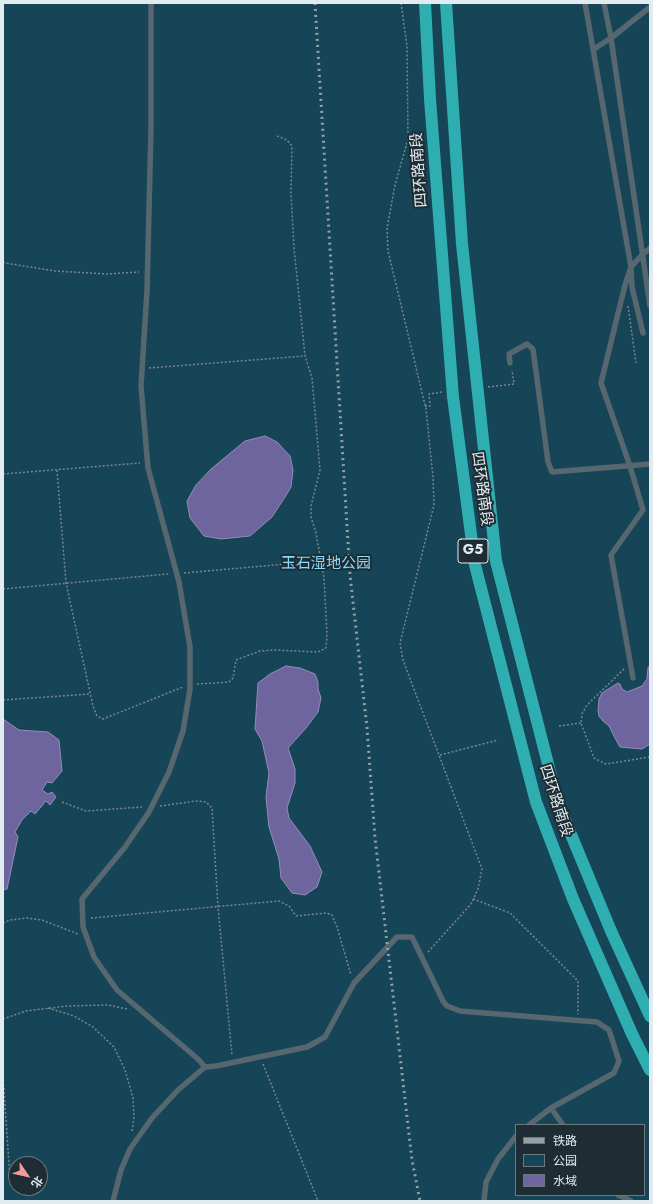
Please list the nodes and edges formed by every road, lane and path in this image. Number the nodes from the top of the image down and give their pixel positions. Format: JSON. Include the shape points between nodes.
{"nodes":[{"id":1,"x":151,"y":3,"type":"edge"},
{"id":2,"x":401,"y":3,"type":"edge"},
{"id":3,"x":425,"y":3,"type":"edge"},
{"id":4,"x":446,"y":3,"type":"edge"},
{"id":5,"x":585,"y":3,"type":"edge"},
{"id":6,"x":604,"y":3,"type":"edge"},
{"id":7,"x":650,"y":7,"type":"edge"},
{"id":8,"x":611,"y":38,"type":"junction"},
{"id":9,"x":594,"y":49,"type":"junction"},
{"id":10,"x":274,"y":135,"type":"dead end"},
{"id":11,"x":650,"y":248,"type":"edge"},
{"id":12,"x":642,"y":255,"type":"junction"},
{"id":13,"x":3,"y":262,"type":"edge"},
{"id":14,"x":631,"y":267,"type":"junction"},
{"id":15,"x":147,"y":271,"type":"junction"},
{"id":16,"x":625,"y":285,"type":"junction"},
{"id":17,"x":650,"y":306,"type":"edge"},
{"id":18,"x":643,"y":333,"type":"dead end"},
{"id":19,"x":305,"y":356,"type":"junction"},
{"id":20,"x":510,"y":363,"type":"dead end"},
{"id":21,"x":636,"y":363,"type":"dead end"},
{"id":22,"x":142,"y":369,"type":"junction"},
{"id":23,"x":429,"y":400,"type":"dead end"},
{"id":24,"x":425,"y":406,"type":"junction"},
{"id":25,"x":148,"y":462,"type":"junction"},
{"id":26,"x":650,"y":464,"type":"edge"},
{"id":27,"x":630,"y":466,"type":"junction"},
{"id":28,"x":57,"y":470,"type":"junction"},
{"id":29,"x":3,"y":474,"type":"edge"},
{"id":30,"x":321,"y":561,"type":"junction"},
{"id":31,"x":176,"y":574,"type":"junction"},
{"id":32,"x":66,"y":583,"type":"junction"},
{"id":33,"x":3,"y":589,"type":"edge"},
{"id":34,"x":630,"y":663,"type":"junction"},
{"id":35,"x":633,"y":678,"type":"dead end"},
{"id":36,"x":190,"y":684,"type":"junction"},
{"id":37,"x":90,"y":694,"type":"junction"},
{"id":38,"x":3,"y":700,"type":"edge"},
{"id":39,"x":581,"y":723,"type":"junction"},
{"id":40,"x":559,"y":726,"type":"dead end"},
{"id":41,"x":498,"y":740,"type":"dead end"},
{"id":42,"x":439,"y":755,"type":"junction"},
{"id":43,"x":650,"y":758,"type":"edge"},
{"id":44,"x":62,"y":802,"type":"dead end"},
{"id":45,"x":152,"y":807,"type":"junction"},
{"id":46,"x":473,"y":899,"type":"junction"},
{"id":47,"x":218,"y":907,"type":"junction"},
{"id":48,"x":83,"y":919,"type":"junction"},
{"id":49,"x":3,"y":923,"type":"edge"},
{"id":50,"x":87,"y":937,"type":"junction"},
{"id":51,"x":423,"y":957,"type":"junction"},
{"id":52,"x":354,"y":983,"type":"junction"},
{"id":53,"x":48,"y":1008,"type":"junction"},
{"id":54,"x":142,"y":1012,"type":"junction"},
{"id":55,"x":650,"y":1016,"type":"edge"},
{"id":56,"x":3,"y":1019,"type":"edge"},
{"id":57,"x":578,"y":1020,"type":"junction"},
{"id":58,"x":260,"y":1056,"type":"junction"},
{"id":59,"x":233,"y":1063,"type":"junction"},
{"id":60,"x":205,"y":1067,"type":"junction"},
{"id":61,"x":650,"y":1070,"type":"edge"},
{"id":62,"x":3,"y":1076,"type":"edge"},
{"id":63,"x":551,"y":1108,"type":"junction"},
{"id":64,"x":530,"y":1124,"type":"edge"},
{"id":65,"x":562,"y":1124,"type":"edge"},
{"id":66,"x":515,"y":1137,"type":"edge"},
{"id":67,"x":130,"y":1149,"type":"junction"},
{"id":68,"x":8,"y":1156,"type":"edge"},
{"id":69,"x":620,"y":1196,"type":"edge"},
{"id":70,"x":112,"y":1201,"type":"edge"},
{"id":71,"x":318,"y":1201,"type":"edge"},
{"id":72,"x":484,"y":1201,"type":"edge"},
{"id":73,"x":631,"y":1201,"type":"edge"}],
"edges":[{"from":1,"to":15,"type":"lane"},
{"from":2,"to":24,"type":"path","via":[[407,46],[408,139],[395,185],[387,228],[388,251]]},
{"from":3,"to":61,"type":"highway","name":"四环路南段","number":"G5","via":[[453,398],[475,565],[536,802],[573,899]]},
{"from":4,"to":55,"type":"highway","name":"四环路南段","number":"G5","via":[[462,244],[496,561],[558,803],[611,931]]},
{"from":5,"to":9,"type":"lane"},
{"from":6,"to":8,"type":"lane"},
{"from":7,"to":8,"type":"lane"},
{"from":8,"to":9,"type":"lane"},
{"from":8,"to":12,"type":"lane"},
{"from":9,"to":14,"type":"lane"},
{"from":10,"to":19,"type":"path","via":[[287,140],[292,146],[294,248]]},
{"from":11,"to":12,"type":"lane"},
{"from":12,"to":14,"type":"lane"},
{"from":12,"to":17,"type":"lane"},
{"from":13,"to":15,"type":"path","via":[[62,272],[107,274]]},
{"from":14,"to":16,"type":"lane"},
{"from":14,"to":18,"type":"lane","via":[[632,287]]},
{"from":15,"to":22,"type":"lane"},
{"from":16,"to":21,"type":"path"},
{"from":16,"to":27,"type":"lane","via":[[601,383]]},
{"from":19,"to":22,"type":"path"},
{"from":19,"to":30,"type":"path","via":[[312,378],[320,470],[311,506],[311,517]]},
{"from":20,"to":27,"type":"lane","via":[[509,354],[527,344],[534,349],[548,462],[552,472]]},
{"from":22,"to":25,"type":"lane","via":[[141,386]]},
{"from":23,"to":24,"type":"path","via":[[430,406]]},
{"from":24,"to":42,"type":"path","via":[[434,505],[400,643],[403,660]]},
{"from":25,"to":28,"type":"path"},
{"from":25,"to":31,"type":"lane"},
{"from":26,"to":27,"type":"lane"},
{"from":27,"to":34,"type":"lane","via":[[643,510],[611,555]]},
{"from":28,"to":29,"type":"path"},
{"from":28,"to":32,"type":"path"},
{"from":30,"to":31,"type":"path"},
{"from":30,"to":36,"type":"path","via":[[324,578],[326,648],[318,652],[260,651],[236,660],[233,678],[229,682]]},
{"from":31,"to":32,"type":"path"},
{"from":31,"to":36,"type":"lane","via":[[190,647]]},
{"from":32,"to":33,"type":"path"},
{"from":32,"to":37,"type":"path"},
{"from":34,"to":35,"type":"lane"},
{"from":34,"to":39,"type":"path","via":[[587,705]]},
{"from":36,"to":37,"type":"path","via":[[103,719],[97,716]]},
{"from":36,"to":45,"type":"lane","via":[[183,731],[170,772]]},
{"from":37,"to":38,"type":"path"},
{"from":39,"to":40,"type":"path"},
{"from":39,"to":43,"type":"path","via":[[594,758],[606,764]]},
{"from":41,"to":42,"type":"path"},
{"from":42,"to":46,"type":"path","via":[[482,869]]},
{"from":44,"to":45,"type":"path","via":[[86,811]]},
{"from":45,"to":47,"type":"path","via":[[196,801],[206,802],[212,808]]},
{"from":45,"to":48,"type":"lane","via":[[125,848],[82,899]]},
{"from":46,"to":51,"type":"path","via":[[446,934]]},
{"from":46,"to":57,"type":"path","via":[[510,913],[578,981]]},
{"from":47,"to":48,"type":"path"},
{"from":47,"to":52,"type":"path","via":[[279,901],[289,906],[296,916],[326,913],[332,915]]},
{"from":47,"to":59,"type":"path"},
{"from":48,"to":50,"type":"lane"},
{"from":49,"to":50,"type":"path","via":[[27,918],[42,920]]},
{"from":50,"to":54,"type":"lane","via":[[94,957],[117,990]]},
{"from":51,"to":52,"type":"lane","via":[[412,937],[397,937]]},
{"from":51,"to":57,"type":"lane","via":[[447,1006],[460,1011]]},
{"from":52,"to":58,"type":"lane","via":[[326,1036],[307,1048]]},
{"from":53,"to":54,"type":"path","via":[[108,1005]]},
{"from":53,"to":56,"type":"path","via":[[26,1011]]},
{"from":53,"to":67,"type":"path","via":[[74,1016],[93,1027],[114,1047],[133,1098],[134,1117]]},
{"from":54,"to":60,"type":"lane"},
{"from":57,"to":63,"type":"lane","via":[[597,1022],[608,1030],[619,1061],[614,1073]]},
{"from":58,"to":59,"type":"lane"},
{"from":58,"to":71,"type":"path"},
{"from":59,"to":60,"type":"lane"},
{"from":60,"to":67,"type":"lane","via":[[178,1090],[152,1118]]},
{"from":62,"to":68,"type":"path"},
{"from":63,"to":64,"type":"lane"},
{"from":63,"to":65,"type":"lane"},
{"from":66,"to":72,"type":"lane","via":[[498,1159],[486,1182]]},
{"from":67,"to":70,"type":"lane"},
{"from":69,"to":73,"type":"lane"}]}
